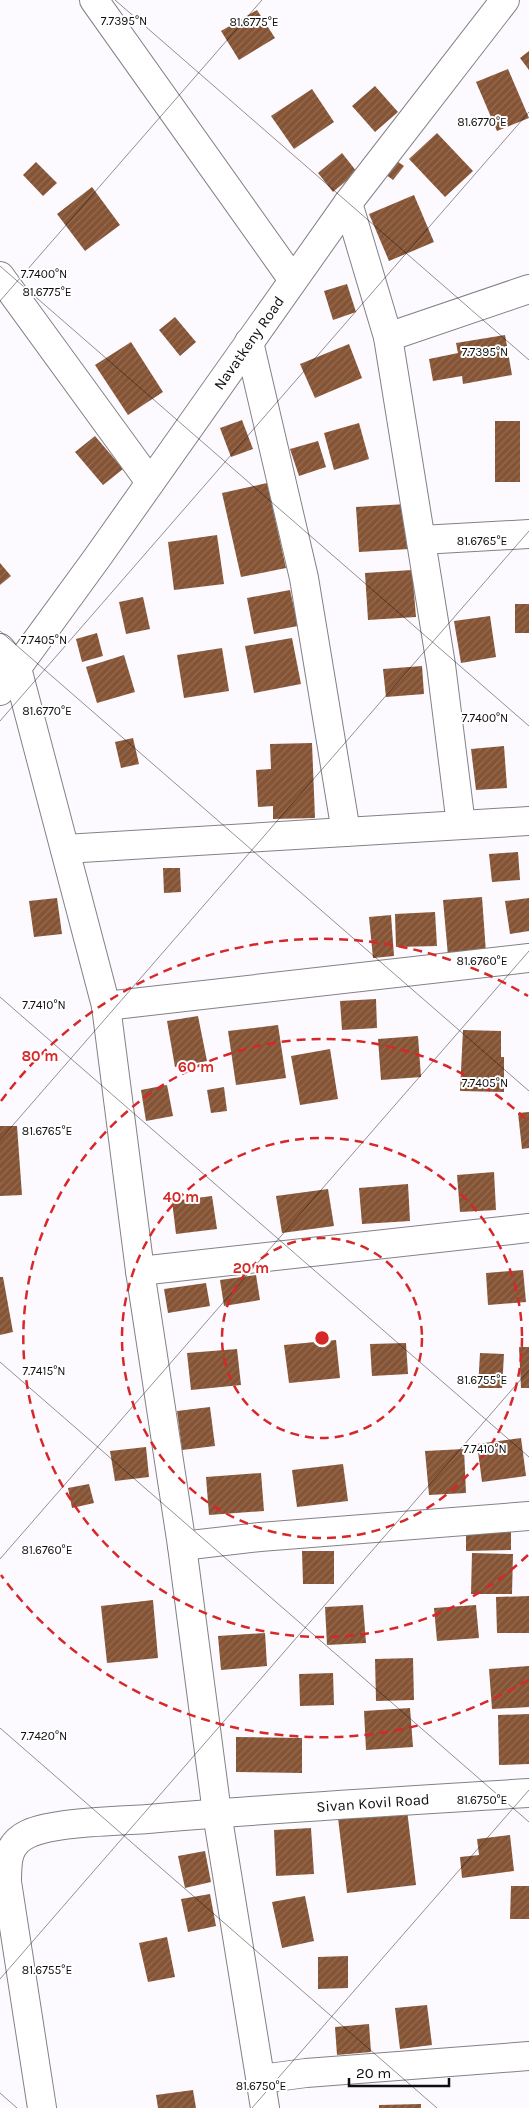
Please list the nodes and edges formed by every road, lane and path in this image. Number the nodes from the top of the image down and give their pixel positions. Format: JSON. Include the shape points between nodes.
{"nodes":[{"id":1,"x":94,"y":0,"type":"edge"},
{"id":2,"x":504,"y":0,"type":"edge"},
{"id":3,"x":348,"y":203,"type":"junction"},
{"id":4,"x":0,"y":276,"type":"edge"},
{"id":5,"x":293,"y":280,"type":"junction"},
{"id":6,"x":529,"y":288,"type":"edge"},
{"id":7,"x":388,"y":337,"type":"junction"},
{"id":8,"x":250,"y":342,"type":"junction"},
{"id":9,"x":150,"y":482,"type":"junction"},
{"id":10,"x":529,"y":534,"type":"edge"},
{"id":11,"x":421,"y":540,"type":"junction"},
{"id":12,"x":8,"y":658,"type":"edge"},
{"id":13,"x":0,"y":691,"type":"edge"},
{"id":14,"x":529,"y":821,"type":"edge"},
{"id":15,"x":461,"y":825,"type":"junction"},
{"id":16,"x":346,"y":832,"type":"junction"},
{"id":17,"x":65,"y":849,"type":"junction"},
{"id":18,"x":529,"y":958,"type":"edge"},
{"id":19,"x":106,"y":1006,"type":"junction"},
{"id":20,"x":529,"y":1228,"type":"edge"},
{"id":21,"x":140,"y":1272,"type":"junction"},
{"id":22,"x":529,"y":1516,"type":"edge"},
{"id":23,"x":182,"y":1546,"type":"junction"},
{"id":24,"x":529,"y":1793,"type":"edge"},
{"id":25,"x":217,"y":1813,"type":"junction"},
{"id":26,"x":529,"y":2056,"type":"edge"},
{"id":27,"x":261,"y":2079,"type":"junction"},
{"id":28,"x":42,"y":2108,"type":"edge"},
{"id":29,"x":265,"y":2108,"type":"edge"}],
"edges":[{"from":1,"to":5,"type":"street"},
{"from":2,"to":3,"type":"street","name":"Navatkeny Road"},
{"from":3,"to":5,"type":"street","name":"Navatkeny Road"},
{"from":3,"to":7,"type":"street"},
{"from":4,"to":9,"type":"street"},
{"from":5,"to":8,"type":"street","name":"Navatkeny Road"},
{"from":6,"to":7,"type":"street"},
{"from":7,"to":11,"type":"street"},
{"from":8,"to":9,"type":"street","name":"Navatkeny Road"},
{"from":8,"to":16,"type":"street","via":[[304,578]]},
{"from":9,"to":12,"type":"street","name":"Navatkeny Road"},
{"from":10,"to":11,"type":"street"},
{"from":11,"to":15,"type":"street"},
{"from":12,"to":13,"type":"street","name":"Navatkeny Road"},
{"from":12,"to":17,"type":"street"},
{"from":14,"to":15,"type":"street"},
{"from":15,"to":16,"type":"street"},
{"from":16,"to":17,"type":"street"},
{"from":17,"to":19,"type":"street"},
{"from":18,"to":19,"type":"street"},
{"from":19,"to":21,"type":"street"},
{"from":20,"to":21,"type":"street"},
{"from":21,"to":23,"type":"street"},
{"from":22,"to":23,"type":"street"},
{"from":23,"to":25,"type":"street"},
{"from":24,"to":25,"type":"street","name":"Sivan Kovil Road"},
{"from":25,"to":27,"type":"street"},
{"from":25,"to":28,"type":"street","name":"Sivan Kovil Road","via":[[61,1826],[29,1833],[16,1842],[7,1858],[7,1882]]},
{"from":26,"to":27,"type":"street"},
{"from":27,"to":29,"type":"street"}]}
